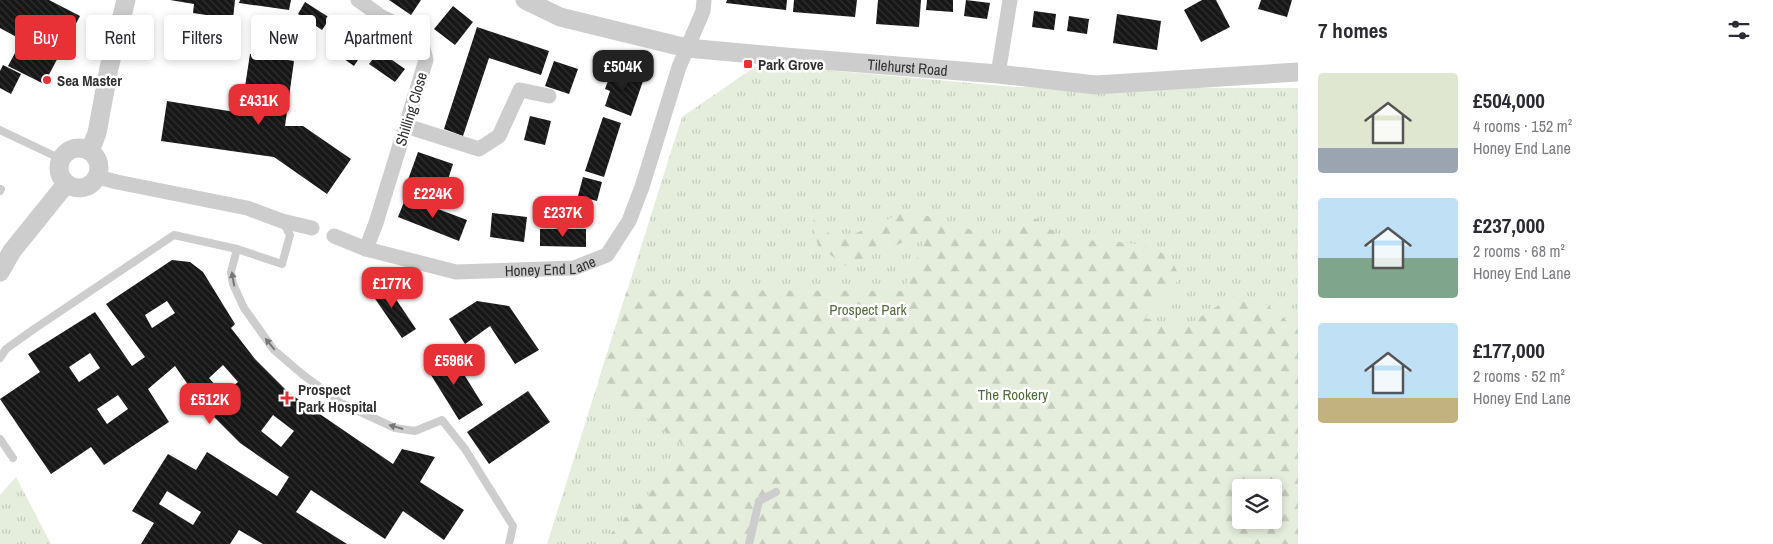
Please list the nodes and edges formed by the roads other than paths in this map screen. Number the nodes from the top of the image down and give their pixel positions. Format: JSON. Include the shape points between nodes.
{"nodes":[{"id":1,"x":126,"y":0,"type":"edge"},
{"id":2,"x":358,"y":0,"type":"edge"},
{"id":3,"x":525,"y":0,"type":"edge"},
{"id":4,"x":1010,"y":0,"type":"edge"},
{"id":5,"x":700,"y":4,"type":"edge"},
{"id":6,"x":686,"y":48,"type":"junction"},
{"id":7,"x":1298,"y":72,"type":"edge"},
{"id":8,"x":998,"y":74,"type":"junction"},
{"id":9,"x":549,"y":96,"type":"dead end"},
{"id":10,"x":406,"y":126,"type":"junction"},
{"id":11,"x":0,"y":130,"type":"edge"},
{"id":12,"x":90,"y":151,"type":"junction"},
{"id":13,"x":61,"y":159,"type":"junction"},
{"id":14,"x":98,"y":176,"type":"junction"},
{"id":15,"x":66,"y":184,"type":"junction"},
{"id":16,"x":282,"y":221,"type":"junction"},
{"id":17,"x":312,"y":228,"type":"dead end"},
{"id":18,"x":334,"y":236,"type":"dead end"},
{"id":19,"x":237,"y":249,"type":"junction"},
{"id":20,"x":366,"y":249,"type":"junction"},
{"id":21,"x":0,"y":272,"type":"edge"},
{"id":22,"x":0,"y":358,"type":"edge"},
{"id":23,"x":0,"y":439,"type":"edge"},
{"id":24,"x":13,"y":458,"type":"dead end"},
{"id":25,"x":776,"y":492,"type":"dead end"},
{"id":26,"x":509,"y":544,"type":"edge"},
{"id":27,"x":749,"y":544,"type":"edge"}],
"edges":[{"from":1,"to":12,"type":"street","via":[[97,133]]},
{"from":2,"to":10,"type":"street","name":"Shilling Close","via":[[408,30],[422,44],[426,60]]},
{"from":3,"to":6,"type":"street","name":"Tilehurst Road","via":[[560,17]]},
{"from":4,"to":8,"type":"street"},
{"from":5,"to":6,"type":"street"},
{"from":6,"to":8,"type":"street","name":"Tilehurst Road"},
{"from":6,"to":20,"type":"street","name":"Honey End Lane","via":[[642,187],[629,221],[607,255],[574,268],[456,272]]},
{"from":7,"to":8,"type":"street","name":"Tilehurst Road","via":[[1096,85]]},
{"from":9,"to":10,"type":"street","via":[[520,90],[499,136],[479,149]]},
{"from":10,"to":20,"type":"street","name":"Shilling Close"},
{"from":11,"to":13,"type":"lane"},
{"from":12,"to":13,"type":"street","via":[[84,148],[70,150]]},
{"from":12,"to":14,"type":"street","via":[[98,160]]},
{"from":13,"to":15,"type":"street","via":[[59,172]]},
{"from":14,"to":15,"type":"street","via":[[84,188]]},
{"from":14,"to":16,"type":"street","via":[[247,208]]},
{"from":15,"to":21,"type":"street","via":[[12,251]]},
{"from":16,"to":17,"type":"street"},
{"from":16,"to":19,"type":"lane","via":[[290,235],[282,264]]},
{"from":18,"to":20,"type":"street","name":"Honey End Lane"},
{"from":19,"to":22,"type":"lane","via":[[174,235],[34,329],[6,349]]},
{"from":26,"to":19,"type":"lane","one_way":true,"via":[[513,526],[465,449],[442,420],[415,431],[395,428],[341,403],[274,350],[244,308],[233,284],[231,272]]},
{"from":23,"to":24,"type":"lane"},
{"from":25,"to":27,"type":"lane","via":[[759,501]]}]}
